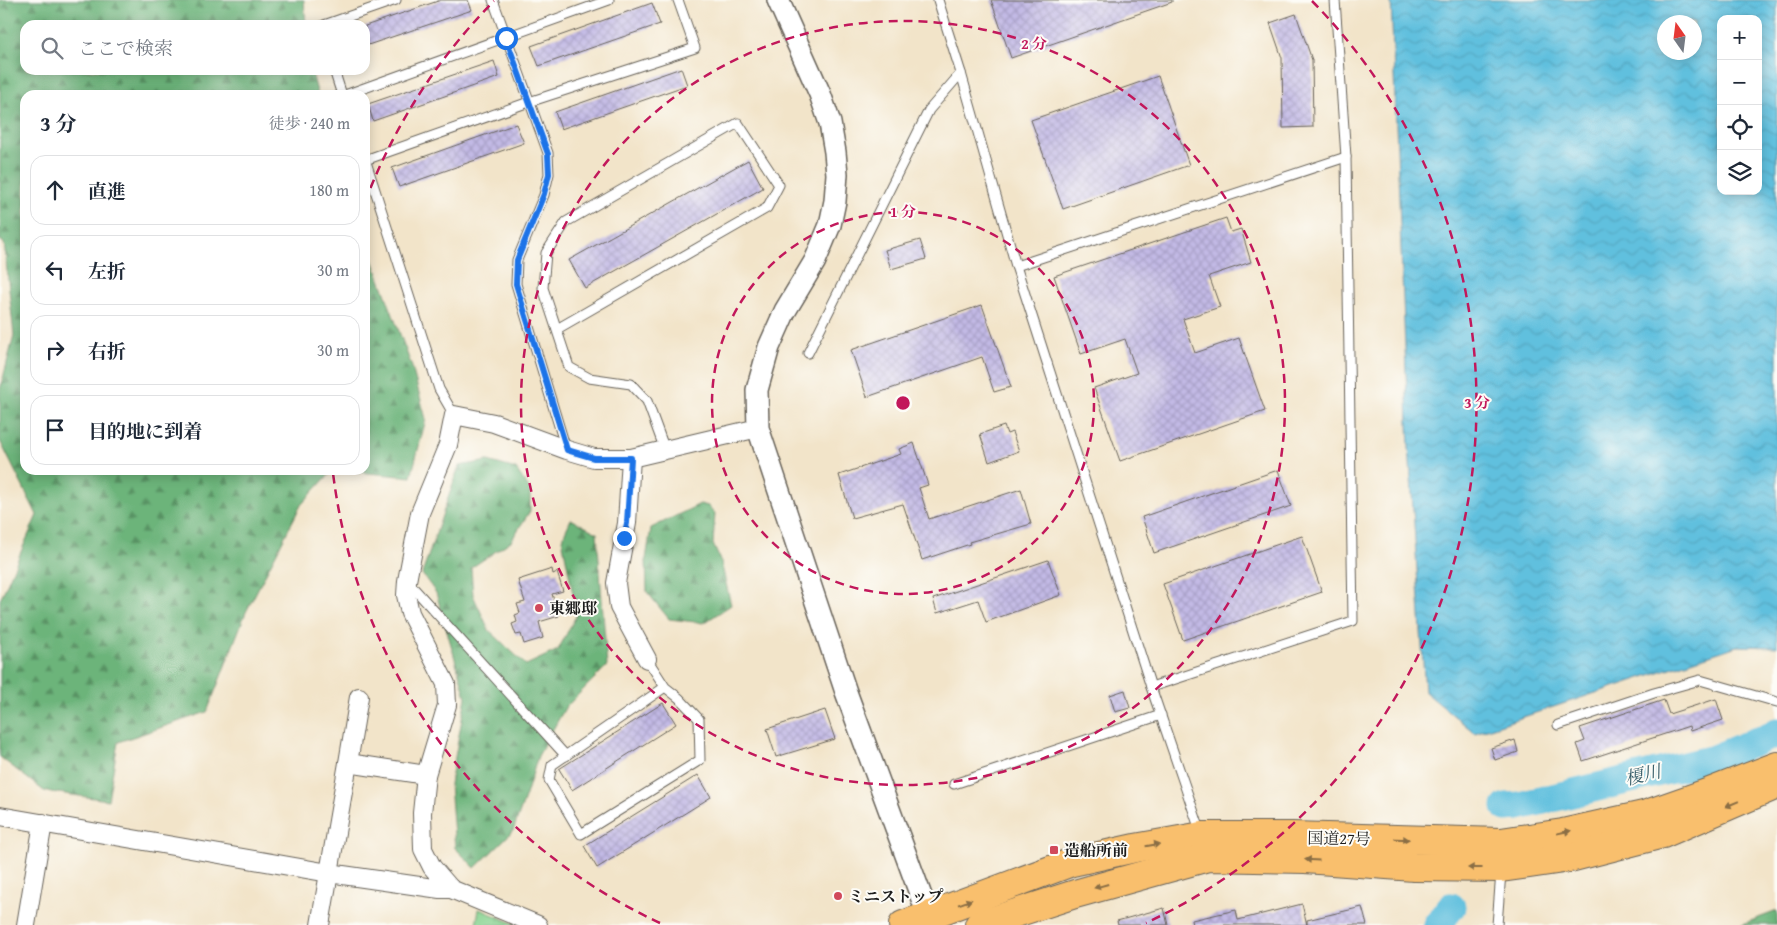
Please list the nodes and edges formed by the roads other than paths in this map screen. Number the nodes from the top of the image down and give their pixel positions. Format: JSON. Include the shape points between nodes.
{"nodes":[{"id":1,"x":396,"y":0,"type":"edge"},
{"id":2,"x":493,"y":0,"type":"edge"},
{"id":3,"x":609,"y":0,"type":"edge"},
{"id":4,"x":678,"y":0,"type":"edge"},
{"id":5,"x":778,"y":0,"type":"edge"},
{"id":6,"x":938,"y":0,"type":"edge"},
{"id":7,"x":1336,"y":0,"type":"edge"},
{"id":8,"x":338,"y":20,"type":"edge"},
{"id":9,"x":506,"y":38,"type":"junction"},
{"id":10,"x":962,"y":73,"type":"junction"},
{"id":11,"x":336,"y":75,"type":"edge"},
{"id":12,"x":342,"y":90,"type":"edge"},
{"id":13,"x":358,"y":90,"type":"edge"},
{"id":14,"x":529,"y":102,"type":"junction"},
{"id":15,"x":1346,"y":157,"type":"junction"},
{"id":16,"x":370,"y":158,"type":"edge"},
{"id":17,"x":370,"y":175,"type":"edge"},
{"id":18,"x":1016,"y":266,"type":"junction"},
{"id":19,"x":557,"y":329,"type":"junction"},
{"id":20,"x":808,"y":353,"type":"dead end"},
{"id":21,"x":454,"y":415,"type":"junction"},
{"id":22,"x":758,"y":428,"type":"junction"},
{"id":23,"x":567,"y":450,"type":"junction"},
{"id":24,"x":665,"y":450,"type":"junction"},
{"id":25,"x":631,"y":458,"type":"junction"},
{"id":26,"x":407,"y":581,"type":"junction"},
{"id":27,"x":647,"y":659,"type":"joint"},
{"id":28,"x":1151,"y":687,"type":"junction"},
{"id":29,"x":665,"y":688,"type":"junction"},
{"id":30,"x":359,"y":697,"type":"dead end"},
{"id":31,"x":1777,"y":702,"type":"edge"},
{"id":32,"x":1161,"y":715,"type":"junction"},
{"id":33,"x":1558,"y":725,"type":"dead end"},
{"id":34,"x":566,"y":756,"type":"junction"},
{"id":35,"x":348,"y":763,"type":"junction"},
{"id":36,"x":1777,"y":766,"type":"edge"},
{"id":37,"x":426,"y":775,"type":"junction"},
{"id":38,"x":954,"y":784,"type":"dead end"},
{"id":39,"x":1777,"y":785,"type":"edge"},
{"id":40,"x":0,"y":816,"type":"edge"},
{"id":41,"x":43,"y":823,"type":"junction"},
{"id":42,"x":1205,"y":847,"type":"junction"},
{"id":43,"x":1501,"y":855,"type":"junction"},
{"id":44,"x":329,"y":873,"type":"junction"},
{"id":45,"x":451,"y":889,"type":"junction"},
{"id":46,"x":929,"y":920,"type":"edge"},
{"id":47,"x":26,"y":925,"type":"edge"},
{"id":48,"x":320,"y":925,"type":"edge"},
{"id":49,"x":538,"y":925,"type":"edge"},
{"id":50,"x":903,"y":925,"type":"edge"},
{"id":51,"x":979,"y":925,"type":"edge"},
{"id":52,"x":1497,"y":925,"type":"edge"}],
"edges":[{"from":1,"to":8,"type":"lane"},
{"from":2,"to":9,"type":"lane"},
{"from":3,"to":9,"type":"lane"},
{"from":4,"to":14,"type":"lane","via":[[695,48]]},
{"from":5,"to":22,"type":"street","via":[[830,123],[837,174],[830,225],[815,261],[785,311],[769,347],[757,390]]},
{"from":6,"to":10,"type":"lane"},
{"from":7,"to":15,"type":"lane"},
{"from":9,"to":13,"type":"lane"},
{"from":9,"to":14,"type":"lane"},
{"from":10,"to":18,"type":"lane"},
{"from":10,"to":20,"type":"lane","via":[[929,110]]},
{"from":11,"to":12,"type":"lane"},
{"from":14,"to":16,"type":"lane"},
{"from":14,"to":23,"type":"lane","via":[[548,154],[549,174],[517,260],[516,284]]},
{"from":15,"to":18,"type":"lane"},
{"from":15,"to":28,"type":"lane","via":[[1353,621]]},
{"from":17,"to":21,"type":"lane","via":[[439,389]]},
{"from":18,"to":28,"type":"lane"},
{"from":19,"to":19,"type":"lane","via":[[767,208],[779,185],[738,123],[566,222],[546,254],[543,288]]},
{"from":19,"to":24,"type":"lane","via":[[569,366],[589,378],[631,384],[647,401]]},
{"from":21,"to":23,"type":"street","via":[[494,423]]},
{"from":21,"to":26,"type":"street","via":[[448,445],[420,513]]},
{"from":22,"to":24,"type":"street"},
{"from":22,"to":46,"type":"street","via":[[846,692]]},
{"from":23,"to":25,"type":"street","via":[[594,458]]},
{"from":24,"to":25,"type":"street"},
{"from":25,"to":27,"type":"street","via":[[627,523],[616,583],[619,607]]},
{"from":26,"to":34,"type":"lane"},
{"from":26,"to":37,"type":"street","via":[[410,613],[446,684],[447,705]]},
{"from":27,"to":29,"type":"lane"},
{"from":28,"to":32,"type":"lane"},
{"from":29,"to":34,"type":"lane"},
{"from":29,"to":34,"type":"lane","via":[[699,719],[700,760],[581,834],[549,780],[552,766]]},
{"from":30,"to":35,"type":"street"},
{"from":31,"to":33,"type":"lane","via":[[1700,680]]},
{"from":32,"to":38,"type":"lane"},
{"from":32,"to":42,"type":"lane"},
{"from":35,"to":37,"type":"street"},
{"from":35,"to":44,"type":"street"},
{"from":43,"to":36,"type":"highway","name":"国道27号","one_way":true,"via":[[1563,833],[1644,815]]},
{"from":37,"to":45,"type":"street","via":[[423,849],[432,867]]},
{"from":39,"to":43,"type":"highway","name":"国道27号","one_way":true,"via":[[1663,834],[1570,858]]},
{"from":40,"to":41,"type":"street"},
{"from":41,"to":44,"type":"street"},
{"from":41,"to":47,"type":"street"},
{"from":42,"to":43,"type":"highway","name":"国道27号","via":[[1292,836]]},
{"from":46,"to":42,"type":"highway","name":"国道27号","one_way":true,"via":[[1072,862],[1136,848]]},
{"from":42,"to":51,"type":"highway","name":"国道27号","one_way":true},
{"from":43,"to":52,"type":"lane"},
{"from":44,"to":45,"type":"street"},
{"from":44,"to":48,"type":"street"},
{"from":45,"to":49,"type":"street"},
{"from":46,"to":50,"type":"highway","name":"国道27号"}]}
